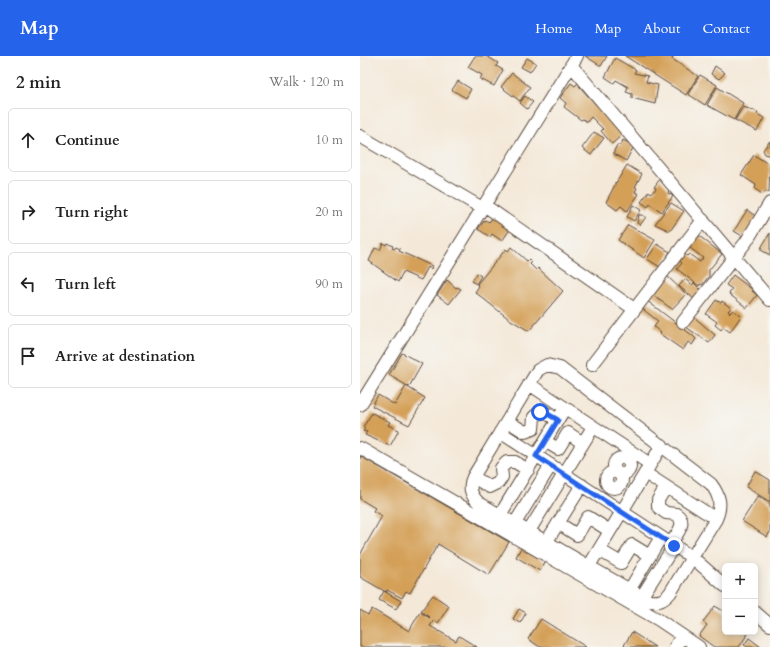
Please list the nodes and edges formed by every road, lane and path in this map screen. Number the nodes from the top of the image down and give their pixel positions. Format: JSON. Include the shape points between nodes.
{"nodes":[{"id":1,"x":574,"y":60,"type":"edge"},
{"id":2,"x":360,"y":136,"type":"edge"},
{"id":3,"x":770,"y":203,"type":"edge"},
{"id":4,"x":483,"y":206,"type":"junction"},
{"id":5,"x":703,"y":220,"type":"junction"},
{"id":6,"x":734,"y":258,"type":"junction"},
{"id":7,"x":770,"y":300,"type":"edge"},
{"id":8,"x":634,"y":309,"type":"junction"},
{"id":9,"x":683,"y":322,"type":"dead end"},
{"id":10,"x":592,"y":365,"type":"dead end"},
{"id":11,"x":529,"y":384,"type":"junction"},
{"id":12,"x":360,"y":405,"type":"edge"},
{"id":13,"x":565,"y":408,"type":"junction"},
{"id":14,"x":558,"y":420,"type":"junction"},
{"id":15,"x":507,"y":421,"type":"junction"},
{"id":16,"x":593,"y":427,"type":"junction"},
{"id":17,"x":500,"y":432,"type":"junction"},
{"id":18,"x":545,"y":441,"type":"junction"},
{"id":19,"x":583,"y":443,"type":"junction"},
{"id":20,"x":662,"y":445,"type":"junction"},
{"id":21,"x":360,"y":448,"type":"edge"},
{"id":22,"x":536,"y":456,"type":"junction"},
{"id":23,"x":626,"y":464,"type":"junction"},
{"id":24,"x":551,"y":465,"type":"junction"},
{"id":25,"x":528,"y":470,"type":"junction"},
{"id":26,"x":646,"y":472,"type":"junction"},
{"id":27,"x":564,"y":474,"type":"junction"},
{"id":28,"x":473,"y":477,"type":"junction"},
{"id":29,"x":582,"y":485,"type":"junction"},
{"id":30,"x":666,"y":487,"type":"junction"},
{"id":31,"x":603,"y":498,"type":"junction"},
{"id":32,"x":622,"y":511,"type":"junction"},
{"id":33,"x":500,"y":515,"type":"junction"},
{"id":34,"x":716,"y":519,"type":"junction"},
{"id":35,"x":515,"y":523,"type":"junction"},
{"id":36,"x":558,"y":523,"type":"junction"},
{"id":37,"x":529,"y":531,"type":"junction"},
{"id":38,"x":610,"y":531,"type":"junction"},
{"id":39,"x":547,"y":541,"type":"junction"},
{"id":40,"x":669,"y":542,"type":"junction"},
{"id":41,"x":599,"y":550,"type":"junction"},
{"id":42,"x":650,"y":556,"type":"junction"},
{"id":43,"x":692,"y":558,"type":"junction"},
{"id":44,"x":590,"y":566,"type":"junction"},
{"id":45,"x":722,"y":583,"type":"edge"},
{"id":46,"x":630,"y":589,"type":"junction"},
{"id":47,"x":642,"y":596,"type":"junction"},
{"id":48,"x":758,"y":615,"type":"edge"},
{"id":49,"x":770,"y":625,"type":"edge"},
{"id":50,"x":682,"y":636,"type":"junction"},
{"id":51,"x":675,"y":647,"type":"edge"},
{"id":52,"x":699,"y":647,"type":"edge"}],
"edges":[{"from":1,"to":4,"type":"street"},
{"from":1,"to":5,"type":"street"},
{"from":2,"to":4,"type":"street"},
{"from":3,"to":6,"type":"street"},
{"from":4,"to":8,"type":"street"},
{"from":4,"to":12,"type":"street"},
{"from":5,"to":6,"type":"street"},
{"from":5,"to":8,"type":"street"},
{"from":6,"to":7,"type":"street"},
{"from":6,"to":9,"type":"street"},
{"from":8,"to":10,"type":"street"},
{"from":11,"to":13,"type":"street"},
{"from":11,"to":15,"type":"street"},
{"from":11,"to":20,"type":"street","via":[[538,370],[548,365],[560,368]]},
{"from":13,"to":14,"type":"street"},
{"from":13,"to":16,"type":"street"},
{"from":14,"to":15,"type":"street","via":[[540,412],[534,417],[533,429],[525,432]]},
{"from":14,"to":18,"type":"street"},
{"from":15,"to":17,"type":"street"},
{"from":16,"to":19,"type":"street"},
{"from":16,"to":23,"type":"street"},
{"from":17,"to":22,"type":"street"},
{"from":17,"to":28,"type":"street"},
{"from":18,"to":19,"type":"street","via":[[558,449],[568,433]]},
{"from":18,"to":22,"type":"street"},
{"from":19,"to":27,"type":"street"},
{"from":20,"to":26,"type":"street"},
{"from":20,"to":34,"type":"street","via":[[711,484],[718,494],[720,510]]},
{"from":21,"to":50,"type":"street","via":[[659,620]]},
{"from":22,"to":24,"type":"street"},
{"from":22,"to":25,"type":"street"},
{"from":23,"to":26,"type":"street"},
{"from":23,"to":26,"type":"street"},
{"from":23,"to":31,"type":"street","via":[[607,476],[606,482],[610,487]]},
{"from":24,"to":27,"type":"street"},
{"from":24,"to":35,"type":"street"},
{"from":25,"to":28,"type":"street","via":[[515,462],[507,462],[502,468],[502,477],[498,483],[490,487]]},
{"from":25,"to":33,"type":"street"},
{"from":26,"to":30,"type":"street"},
{"from":26,"to":32,"type":"street"},
{"from":27,"to":29,"type":"street"},
{"from":27,"to":37,"type":"street","via":[[550,506]]},
{"from":28,"to":33,"type":"street","via":[[471,488],[475,499]]},
{"from":29,"to":31,"type":"street"},
{"from":29,"to":36,"type":"street"},
{"from":30,"to":34,"type":"street"},
{"from":30,"to":40,"type":"street","via":[[658,500],[658,507],[666,514],[679,516],[682,525]]},
{"from":31,"to":32,"type":"street"},
{"from":32,"to":38,"type":"street"},
{"from":32,"to":40,"type":"street"},
{"from":33,"to":35,"type":"street"},
{"from":34,"to":43,"type":"street"},
{"from":35,"to":37,"type":"street"},
{"from":36,"to":38,"type":"street","via":[[577,535],[588,517]]},
{"from":36,"to":39,"type":"street"},
{"from":37,"to":39,"type":"street"},
{"from":38,"to":41,"type":"street"},
{"from":39,"to":44,"type":"street"},
{"from":40,"to":42,"type":"street"},
{"from":40,"to":43,"type":"street"},
{"from":40,"to":47,"type":"street","via":[[661,575]]},
{"from":41,"to":42,"type":"street","via":[[621,563],[632,545]]},
{"from":41,"to":44,"type":"street"},
{"from":42,"to":46,"type":"street"},
{"from":43,"to":45,"type":"street"},
{"from":43,"to":47,"type":"street","via":[[664,600],[649,601]]},
{"from":44,"to":46,"type":"street"},
{"from":46,"to":47,"type":"street"},
{"from":48,"to":49,"type":"street"},
{"from":50,"to":51,"type":"street"},
{"from":50,"to":52,"type":"street"}]}
